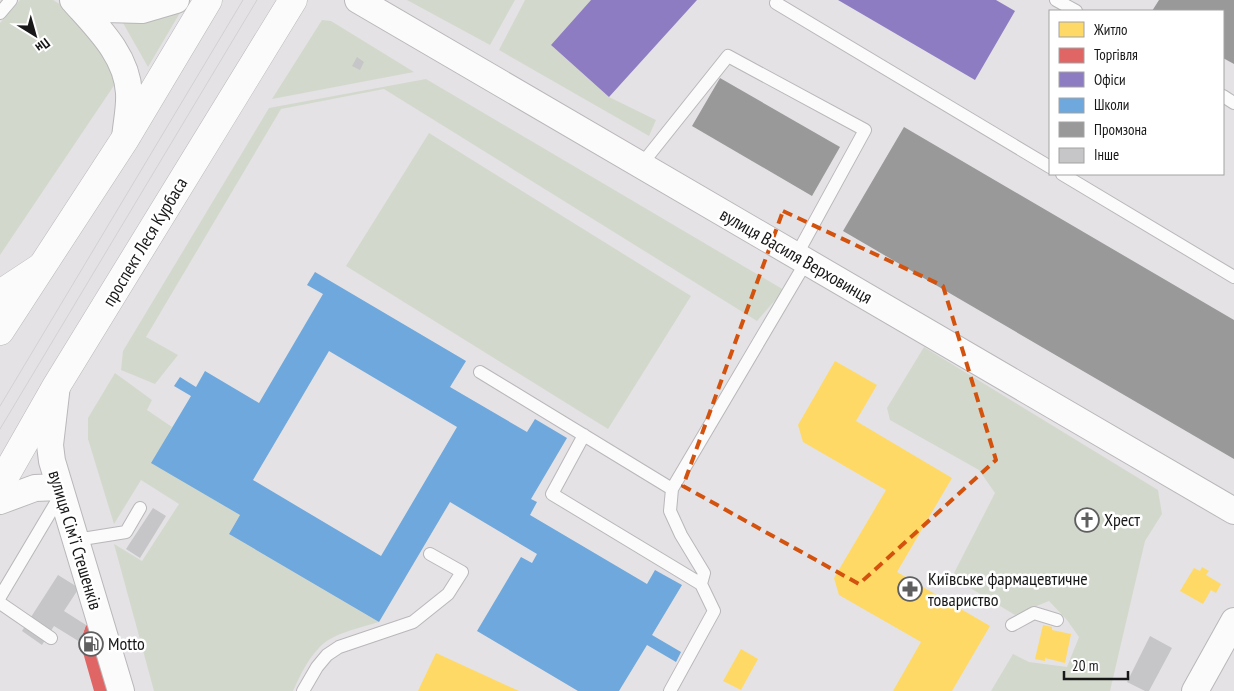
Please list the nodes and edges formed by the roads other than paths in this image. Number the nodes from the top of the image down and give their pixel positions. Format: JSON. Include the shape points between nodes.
{"nodes":[{"id":1,"x":11,"y":0,"type":"edge"},
{"id":2,"x":73,"y":0,"type":"edge"},
{"id":3,"x":79,"y":0,"type":"edge"},
{"id":4,"x":176,"y":0,"type":"edge"},
{"id":5,"x":208,"y":0,"type":"edge"},
{"id":6,"x":293,"y":0,"type":"edge"},
{"id":7,"x":358,"y":0,"type":"edge"},
{"id":8,"x":1056,"y":0,"type":"edge"},
{"id":9,"x":776,"y":3,"type":"dead end"},
{"id":10,"x":1074,"y":10,"type":"edge"},
{"id":11,"x":0,"y":13,"type":"edge"},
{"id":12,"x":124,"y":139,"type":"junction"},
{"id":13,"x":641,"y":165,"type":"junction"},
{"id":14,"x":1049,"y":166,"type":"edge"},
{"id":15,"x":1064,"y":175,"type":"edge"},
{"id":16,"x":801,"y":259,"type":"junction"},
{"id":17,"x":41,"y":267,"type":"junction"},
{"id":18,"x":1234,"y":276,"type":"edge"},
{"id":19,"x":0,"y":294,"type":"edge"},
{"id":20,"x":0,"y":331,"type":"edge"},
{"id":21,"x":480,"y":372,"type":"dead end"},
{"id":22,"x":57,"y":385,"type":"junction"},
{"id":23,"x":584,"y":435,"type":"junction"},
{"id":24,"x":0,"y":485,"type":"edge"},
{"id":25,"x":672,"y":489,"type":"junction"},
{"id":26,"x":60,"y":490,"type":"junction"},
{"id":27,"x":0,"y":502,"type":"edge"},
{"id":28,"x":140,"y":508,"type":"dead end"},
{"id":29,"x":1234,"y":511,"type":"edge"},
{"id":30,"x":76,"y":540,"type":"junction"},
{"id":31,"x":430,"y":554,"type":"dead end"},
{"id":32,"x":701,"y":584,"type":"junction"},
{"id":33,"x":0,"y":596,"type":"edge"},
{"id":34,"x":0,"y":603,"type":"edge"},
{"id":35,"x":1058,"y":620,"type":"dead end"},
{"id":36,"x":1234,"y":621,"type":"edge"},
{"id":37,"x":1012,"y":625,"type":"dead end"},
{"id":38,"x":51,"y":638,"type":"dead end"},
{"id":39,"x":121,"y":691,"type":"edge"},
{"id":40,"x":303,"y":691,"type":"edge"},
{"id":41,"x":670,"y":691,"type":"edge"},
{"id":42,"x":1195,"y":691,"type":"edge"}],
"edges":[{"from":1,"to":11,"type":"lane"},
{"from":2,"to":12,"type":"street","via":[[106,36],[121,61],[130,95]]},
{"from":3,"to":4,"type":"street","via":[[105,9],[142,10]]},
{"from":5,"to":12,"type":"main road"},
{"from":6,"to":22,"type":"main road","name":"проспект Леся Курбаса"},
{"from":7,"to":13,"type":"street","name":"вулиця Василя Верховинця"},
{"from":8,"to":10,"type":"lane"},
{"from":9,"to":14,"type":"lane"},
{"from":12,"to":17,"type":"main road"},
{"from":13,"to":16,"type":"street","name":"вулиця Василя Верховинця"},
{"from":13,"to":16,"type":"lane","via":[[728,56],[865,130]]},
{"from":15,"to":18,"type":"lane"},
{"from":16,"to":25,"type":"lane"},
{"from":16,"to":29,"type":"street","name":"вулиця Василя Верховинця"},
{"from":17,"to":19,"type":"main road"},
{"from":17,"to":20,"type":"main road"},
{"from":21,"to":23,"type":"lane"},
{"from":22,"to":24,"type":"main road","name":"проспект Леся Курбаса"},
{"from":22,"to":26,"type":"street","name":"вулиця Сімʼї Стешенків","via":[[50,445]]},
{"from":23,"to":25,"type":"lane"},
{"from":23,"to":32,"type":"lane","via":[[552,494]]},
{"from":25,"to":32,"type":"lane","via":[[670,511],[704,573]]},
{"from":26,"to":27,"type":"street","via":[[35,488]]},
{"from":26,"to":30,"type":"street","name":"вулиця Сімʼї Стешенків"},
{"from":26,"to":33,"type":"lane"},
{"from":28,"to":30,"type":"lane","via":[[126,532]]},
{"from":30,"to":39,"type":"street","name":"вулиця Сімʼї Стешенків"},
{"from":31,"to":40,"type":"lane","via":[[462,572],[448,594],[413,622],[326,655]]},
{"from":32,"to":41,"type":"lane","via":[[714,610]]},
{"from":34,"to":38,"type":"lane"},
{"from":35,"to":37,"type":"lane","via":[[1034,613]]},
{"from":36,"to":42,"type":"street"}]}
